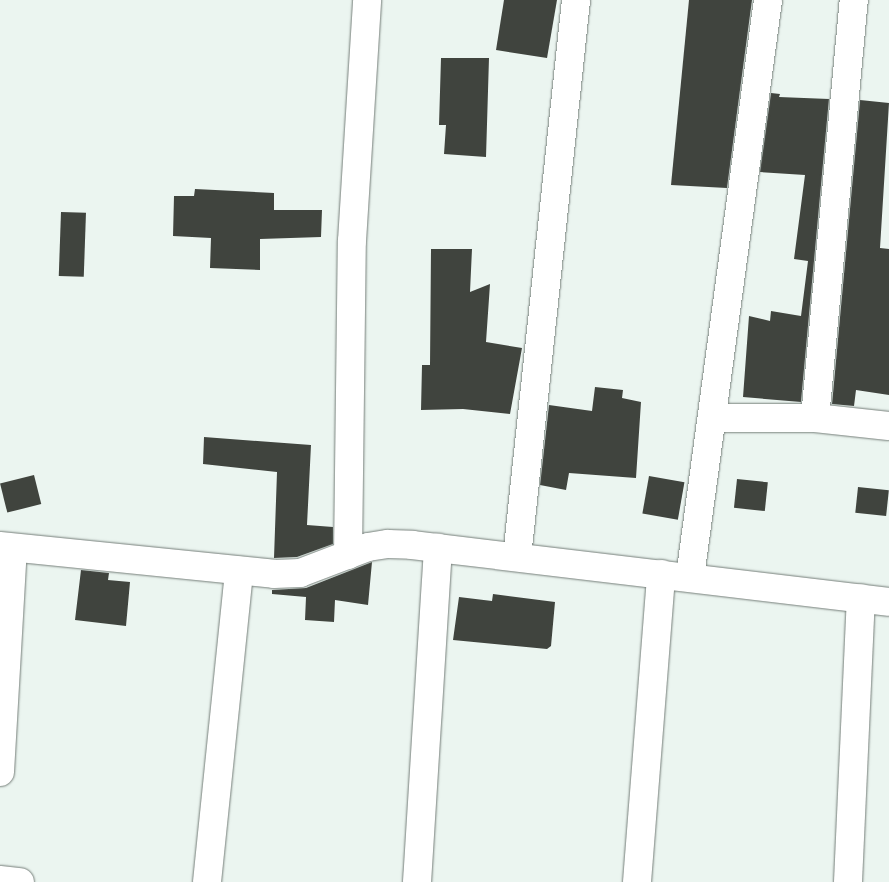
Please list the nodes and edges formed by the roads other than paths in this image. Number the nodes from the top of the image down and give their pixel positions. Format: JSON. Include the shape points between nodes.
{"nodes":[{"id":1,"x":367,"y":0,"type":"edge"},
{"id":2,"x":576,"y":0,"type":"edge"},
{"id":3,"x":768,"y":0,"type":"edge"},
{"id":4,"x":854,"y":0,"type":"edge"},
{"id":5,"x":714,"y":418,"type":"junction"},
{"id":6,"x":815,"y":418,"type":"junction"},
{"id":7,"x":889,"y":426,"type":"edge"},
{"id":8,"x":6,"y":547,"type":"edge"},
{"id":9,"x":438,"y":548,"type":"junction"},
{"id":10,"x":348,"y":555,"type":"junction"},
{"id":11,"x":517,"y":557,"type":"junction"},
{"id":12,"x":238,"y":571,"type":"junction"},
{"id":13,"x":661,"y":574,"type":"junction"},
{"id":14,"x":690,"y":577,"type":"junction"},
{"id":15,"x":861,"y":598,"type":"junction"},
{"id":16,"x":889,"y":602,"type":"edge"},
{"id":17,"x":0,"y":772,"type":"edge"},
{"id":18,"x":0,"y":880,"type":"edge"},
{"id":19,"x":20,"y":882,"type":"edge"},
{"id":20,"x":207,"y":882,"type":"edge"},
{"id":21,"x":417,"y":882,"type":"edge"},
{"id":22,"x":637,"y":882,"type":"edge"},
{"id":23,"x":848,"y":882,"type":"edge"}],
"edges":[{"from":1,"to":10,"type":"street","via":[[352,240]]},
{"from":2,"to":11,"type":"street"},
{"from":3,"to":5,"type":"street"},
{"from":4,"to":6,"type":"street"},
{"from":5,"to":6,"type":"street"},
{"from":5,"to":14,"type":"street"},
{"from":6,"to":7,"type":"street"},
{"from":8,"to":12,"type":"street"},
{"from":8,"to":17,"type":"street"},
{"from":9,"to":10,"type":"street","via":[[388,544]]},
{"from":9,"to":11,"type":"street"},
{"from":9,"to":21,"type":"street"},
{"from":10,"to":12,"type":"street","via":[[300,573]]},
{"from":11,"to":13,"type":"street"},
{"from":12,"to":20,"type":"street"},
{"from":13,"to":14,"type":"street"},
{"from":13,"to":22,"type":"street"},
{"from":14,"to":15,"type":"street"},
{"from":15,"to":16,"type":"street"},
{"from":15,"to":23,"type":"street"},
{"from":18,"to":19,"type":"street"}]}
